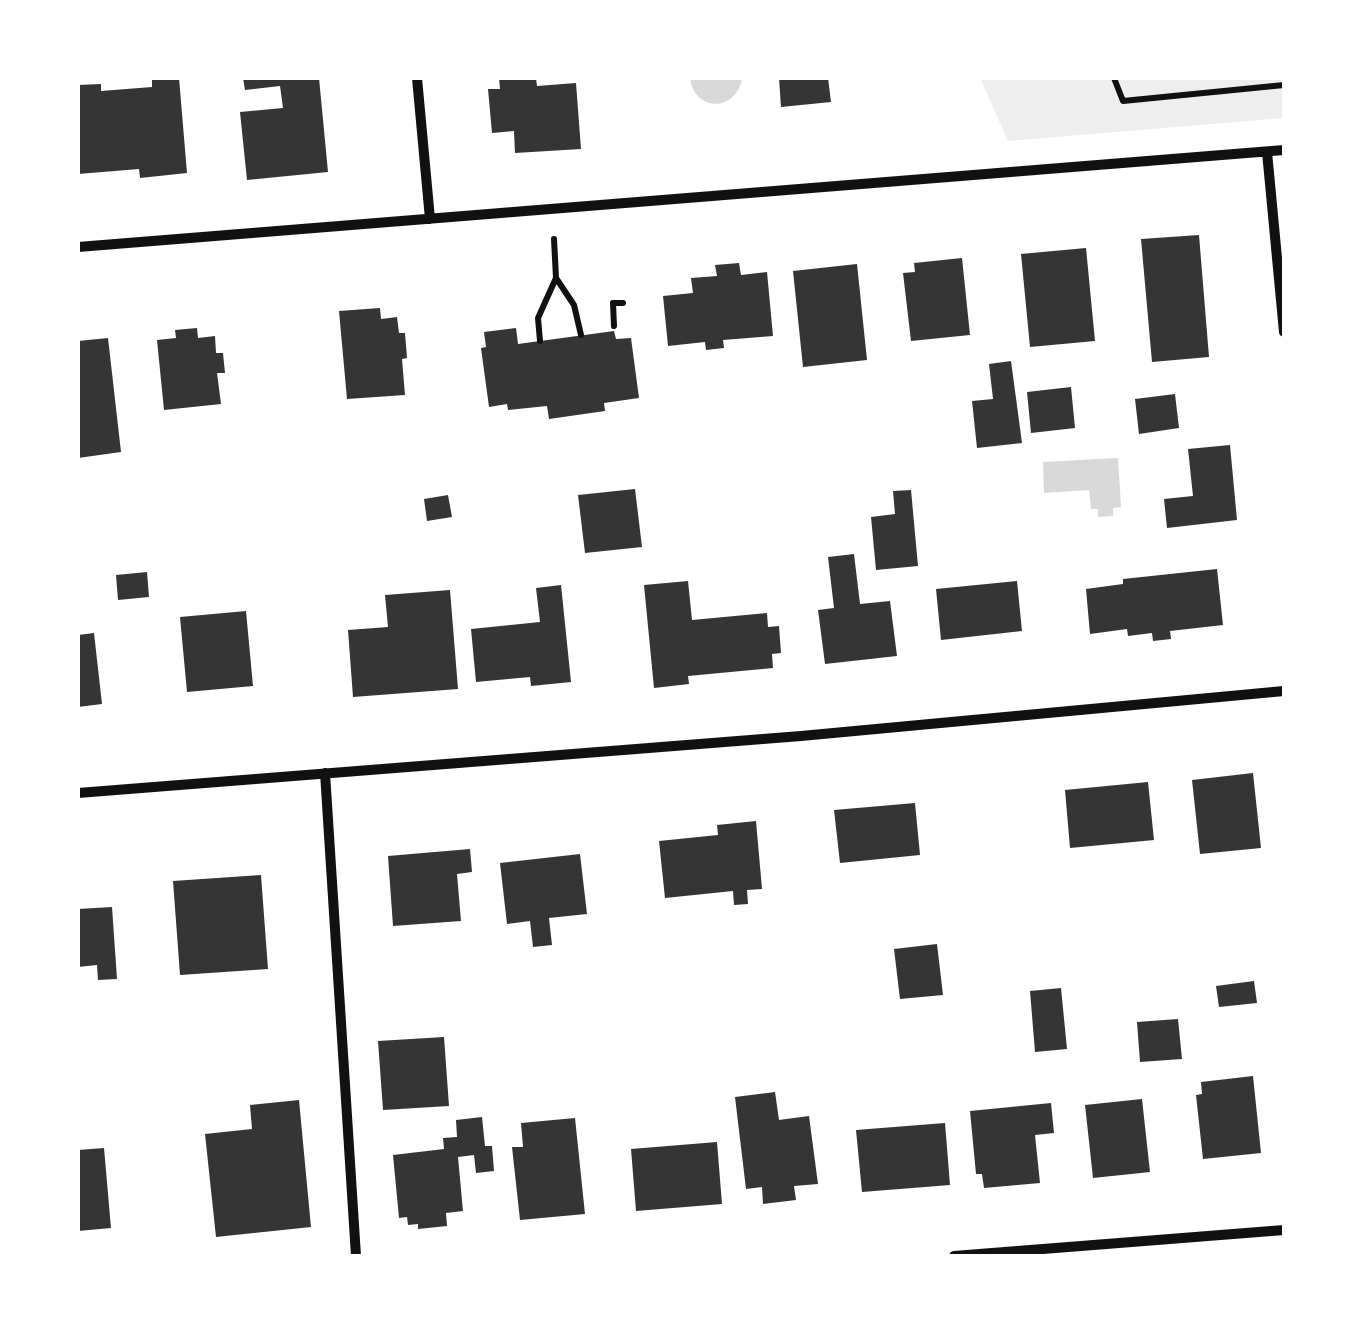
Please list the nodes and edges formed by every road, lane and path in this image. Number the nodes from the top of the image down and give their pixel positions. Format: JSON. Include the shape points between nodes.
{"nodes":[{"id":1,"x":417,"y":78,"type":"edge"},
{"id":2,"x":1114,"y":78,"type":"edge"},
{"id":3,"x":1284,"y":86,"type":"edge"},
{"id":4,"x":1284,"y":150,"type":"edge"},
{"id":5,"x":1267,"y":152,"type":"junction"},
{"id":6,"x":430,"y":219,"type":"junction"},
{"id":7,"x":554,"y":239,"type":"dead end"},
{"id":8,"x":78,"y":247,"type":"edge"},
{"id":9,"x":556,"y":278,"type":"junction"},
{"id":10,"x":623,"y":303,"type":"dead end"},
{"id":11,"x":614,"y":326,"type":"dead end"},
{"id":12,"x":1284,"y":332,"type":"edge"},
{"id":13,"x":581,"y":335,"type":"dead end"},
{"id":14,"x":540,"y":341,"type":"dead end"},
{"id":15,"x":1284,"y":691,"type":"edge"},
{"id":16,"x":325,"y":773,"type":"junction"},
{"id":17,"x":78,"y":793,"type":"edge"},
{"id":18,"x":1284,"y":1230,"type":"edge"},
{"id":19,"x":356,"y":1256,"type":"edge"},
{"id":20,"x":954,"y":1256,"type":"edge"}],
"edges":[{"from":1,"to":6,"type":"street"},
{"from":2,"to":3,"type":"path","via":[[1123,101]]},
{"from":4,"to":5,"type":"street"},
{"from":5,"to":6,"type":"street"},
{"from":5,"to":12,"type":"street"},
{"from":6,"to":8,"type":"street"},
{"from":7,"to":9,"type":"path"},
{"from":9,"to":13,"type":"path","via":[[574,304]]},
{"from":9,"to":14,"type":"path","via":[[538,318]]},
{"from":10,"to":11,"type":"path","via":[[613,303]]},
{"from":15,"to":16,"type":"street"},
{"from":16,"to":17,"type":"street"},
{"from":16,"to":19,"type":"street"},
{"from":18,"to":20,"type":"street"}]}
